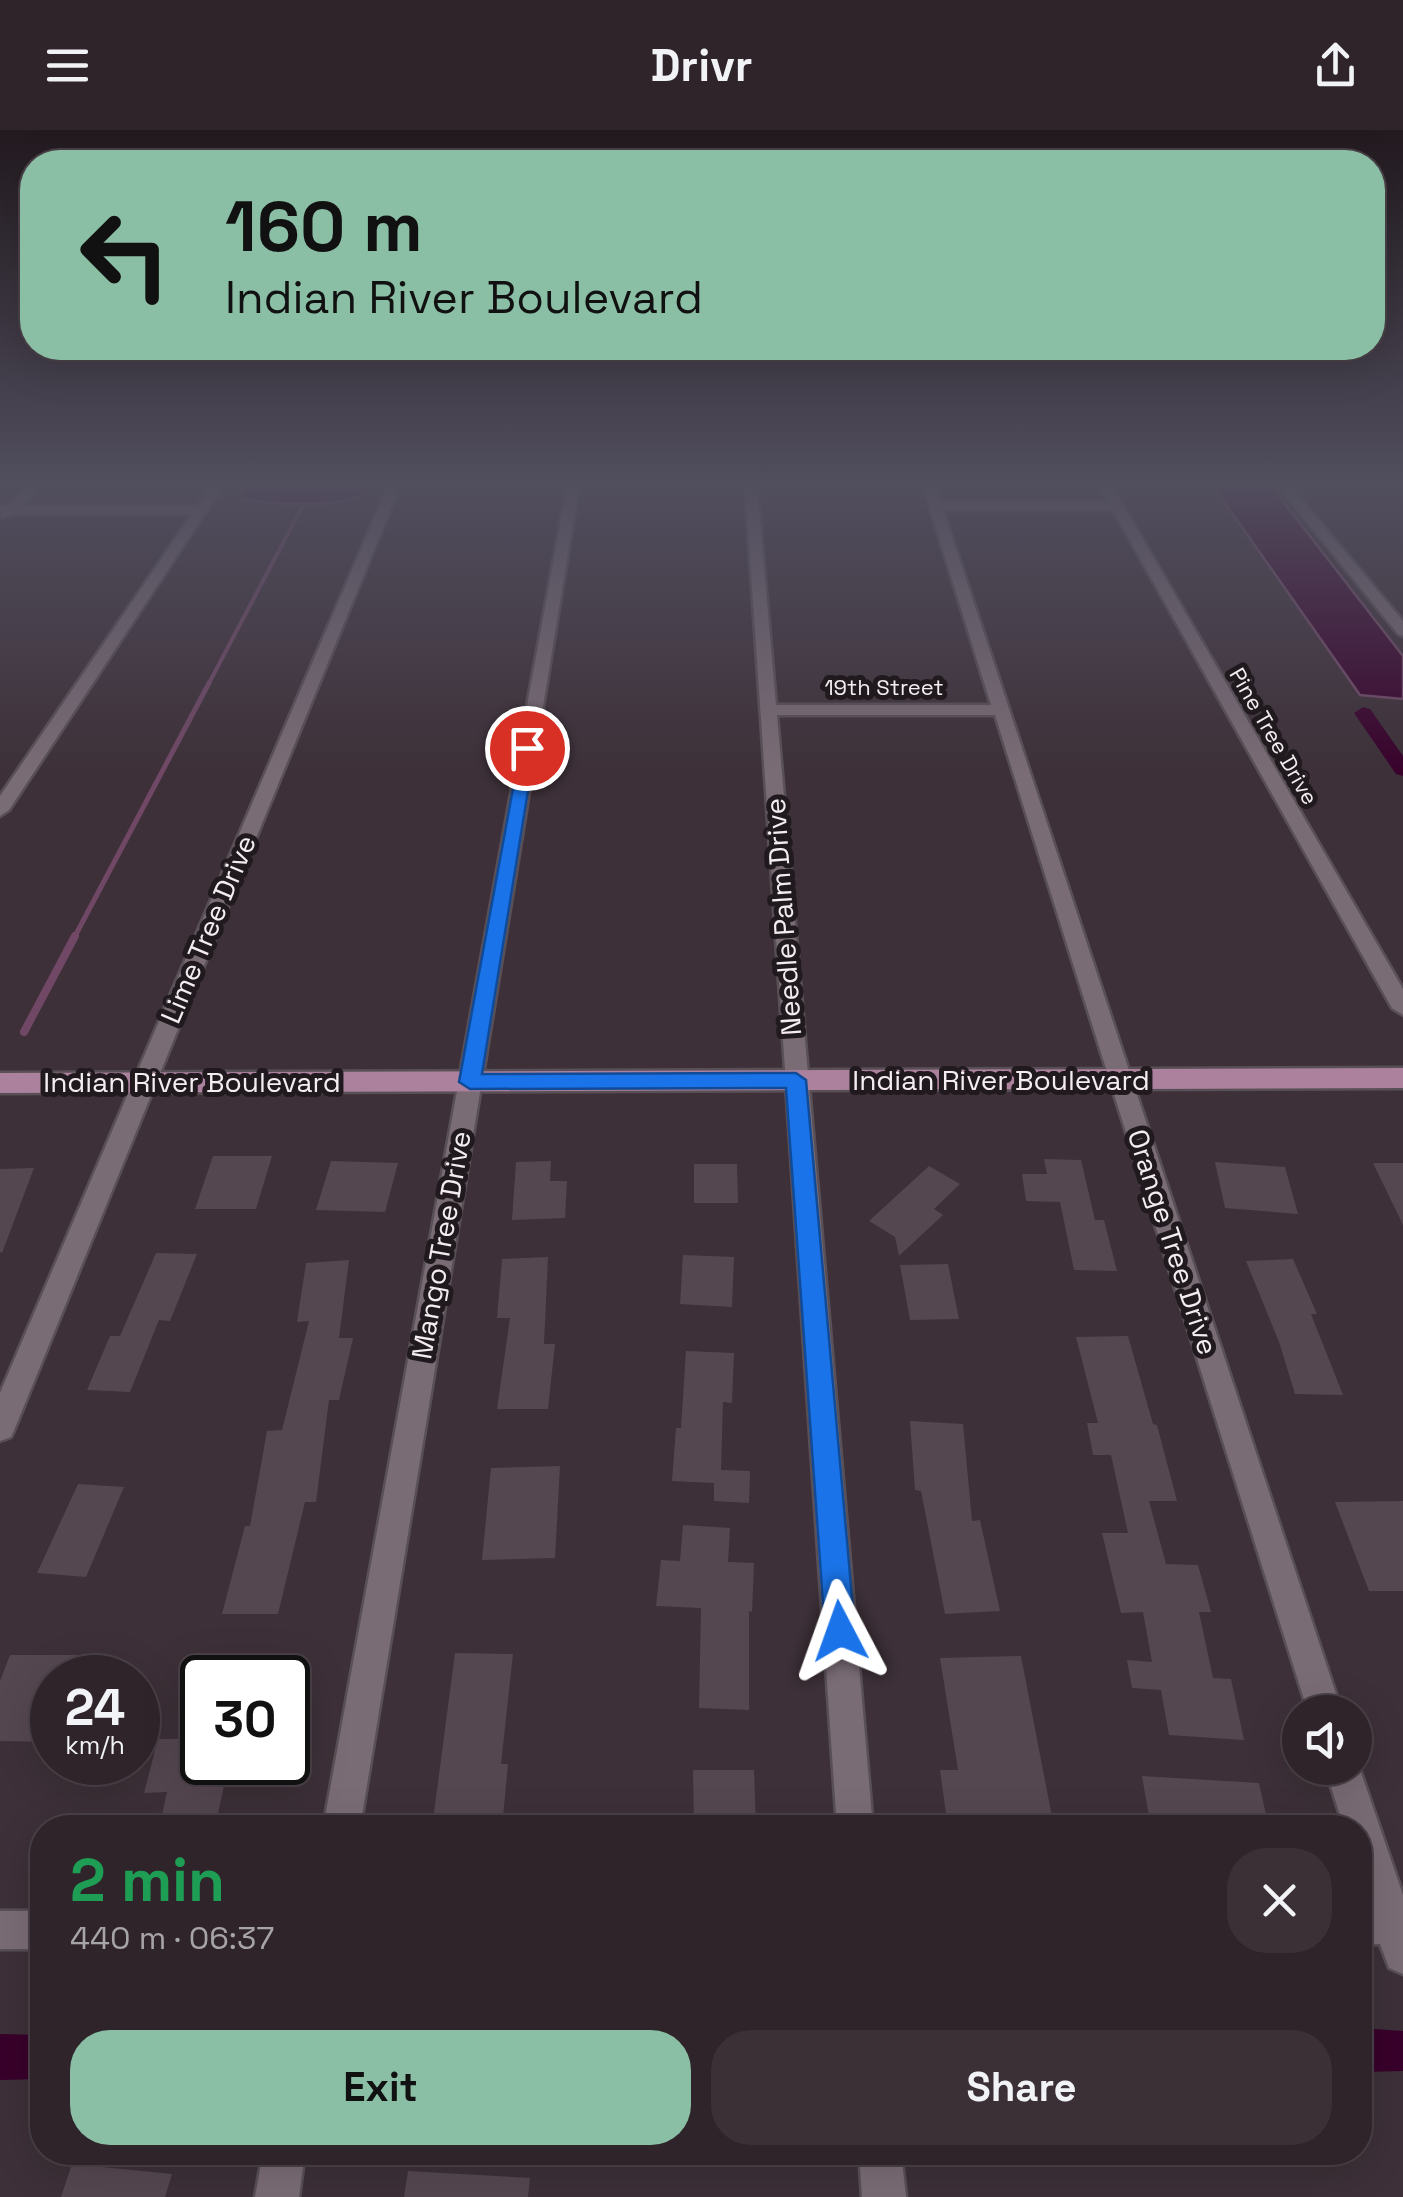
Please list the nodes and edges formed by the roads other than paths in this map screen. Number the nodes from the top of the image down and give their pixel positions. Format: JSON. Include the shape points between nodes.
{"nodes":[{"id":1,"x":152,"y":582,"type":"edge"},
{"id":2,"x":353,"y":582,"type":"edge"},
{"id":3,"x":556,"y":582,"type":"edge"},
{"id":4,"x":758,"y":582,"type":"edge"},
{"id":5,"x":960,"y":582,"type":"edge"},
{"id":6,"x":1161,"y":582,"type":"edge"},
{"id":7,"x":1363,"y":582,"type":"edge"},
{"id":8,"x":1403,"y":631,"type":"edge"},
{"id":9,"x":768,"y":710,"type":"junction"},
{"id":10,"x":1001,"y":710,"type":"junction"},
{"id":11,"x":0,"y":810,"type":"edge"},
{"id":12,"x":1403,"y":1008,"type":"edge"},
{"id":13,"x":1403,"y":1078,"type":"edge"},
{"id":14,"x":1120,"y":1079,"type":"junction"},
{"id":15,"x":796,"y":1080,"type":"junction"},
{"id":16,"x":143,"y":1082,"type":"junction"},
{"id":17,"x":470,"y":1082,"type":"junction"},
{"id":18,"x":0,"y":1083,"type":"edge"},
{"id":19,"x":0,"y":1428,"type":"edge"},
{"id":20,"x":1319,"y":1695,"type":"edge"},
{"id":21,"x":1348,"y":1785,"type":"edge"},
{"id":22,"x":343,"y":1815,"type":"edge"},
{"id":23,"x":854,"y":1815,"type":"edge"},
{"id":24,"x":1356,"y":1815,"type":"edge"},
{"id":25,"x":1372,"y":1869,"type":"edge"},
{"id":26,"x":0,"y":1930,"type":"edge"},
{"id":27,"x":30,"y":1930,"type":"edge"},
{"id":28,"x":1390,"y":1932,"type":"edge"},
{"id":29,"x":282,"y":2165,"type":"edge"},
{"id":30,"x":881,"y":2165,"type":"edge"},
{"id":31,"x":277,"y":2197,"type":"edge"},
{"id":32,"x":884,"y":2197,"type":"edge"}],
"edges":[{"from":1,"to":11,"type":"street"},
{"from":2,"to":16,"type":"street","name":"Lime Tree Drive"},
{"from":3,"to":17,"type":"street","name":"Mango Tree Drive"},
{"from":4,"to":9,"type":"street","name":"Needle Palm Drive"},
{"from":5,"to":10,"type":"street","name":"Orange Tree Drive"},
{"from":6,"to":12,"type":"street","name":"Pine Tree Drive"},
{"from":7,"to":8,"type":"street"},
{"from":9,"to":10,"type":"street","name":"19th Street"},
{"from":9,"to":15,"type":"street","name":"Needle Palm Drive"},
{"from":10,"to":14,"type":"street","name":"Orange Tree Drive"},
{"from":13,"to":14,"type":"main road","name":"Indian River Boulevard"},
{"from":14,"to":15,"type":"main road","name":"Indian River Boulevard"},
{"from":14,"to":20,"type":"street","name":"Orange Tree Drive"},
{"from":15,"to":17,"type":"main road","name":"Indian River Boulevard"},
{"from":15,"to":23,"type":"street","name":"Needle Palm Drive"},
{"from":16,"to":17,"type":"main road","name":"Indian River Boulevard"},
{"from":16,"to":18,"type":"main road","name":"Indian River Boulevard"},
{"from":16,"to":19,"type":"street","name":"Lime Tree Drive"},
{"from":17,"to":22,"type":"street","name":"Mango Tree Drive"},
{"from":21,"to":24,"type":"street"},
{"from":25,"to":28,"type":"street"},
{"from":26,"to":27,"type":"street"},
{"from":29,"to":31,"type":"street"},
{"from":30,"to":32,"type":"street"}]}
